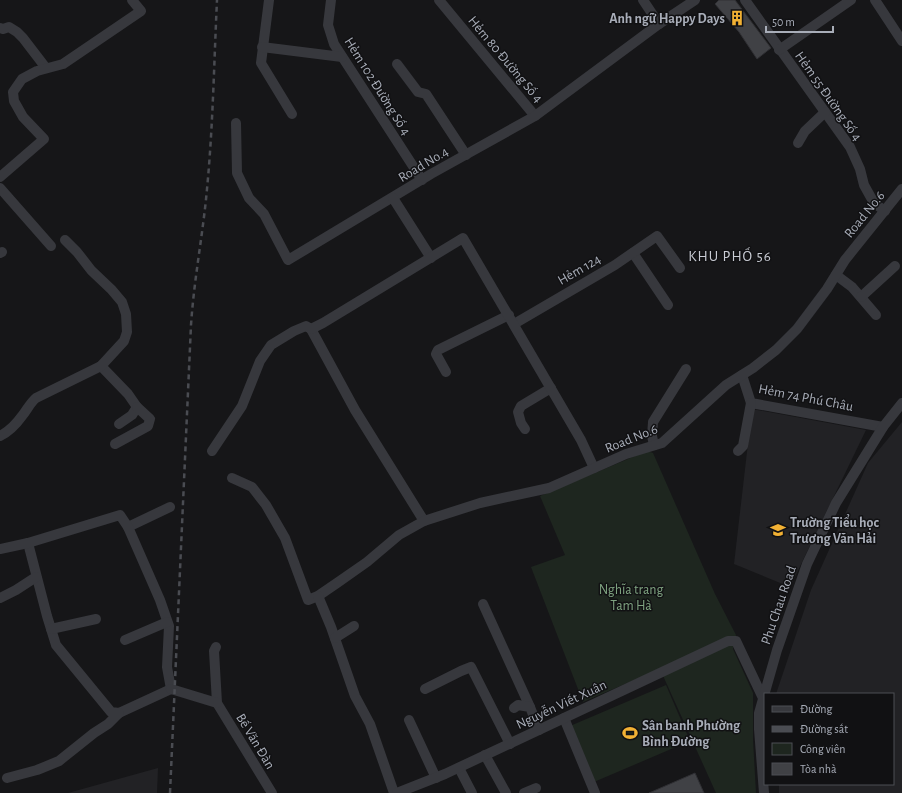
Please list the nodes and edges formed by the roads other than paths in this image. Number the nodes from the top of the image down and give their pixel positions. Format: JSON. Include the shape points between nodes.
{"nodes":[{"id":1,"x":132,"y":0,"type":"edge"},
{"id":2,"x":269,"y":0,"type":"edge"},
{"id":3,"x":331,"y":0,"type":"edge"},
{"id":4,"x":439,"y":0,"type":"edge"},
{"id":5,"x":643,"y":0,"type":"edge"},
{"id":6,"x":694,"y":0,"type":"edge"},
{"id":7,"x":744,"y":0,"type":"edge"},
{"id":8,"x":850,"y":0,"type":"edge"},
{"id":9,"x":875,"y":0,"type":"edge"},
{"id":10,"x":659,"y":24,"type":"junction"},
{"id":11,"x":0,"y":28,"type":"edge"},
{"id":12,"x":902,"y":41,"type":"edge"},
{"id":13,"x":262,"y":47,"type":"junction"},
{"id":14,"x":779,"y":50,"type":"junction"},
{"id":15,"x":342,"y":57,"type":"junction"},
{"id":16,"x":397,"y":64,"type":"dead end"},
{"id":17,"x":46,"y":68,"type":"junction"},
{"id":18,"x":825,"y":112,"type":"junction"},
{"id":19,"x":292,"y":114,"type":"dead end"},
{"id":20,"x":535,"y":116,"type":"junction"},
{"id":21,"x":236,"y":123,"type":"dead end"},
{"id":22,"x":798,"y":143,"type":"dead end"},
{"id":23,"x":466,"y":155,"type":"junction"},
{"id":24,"x":0,"y":177,"type":"edge"},
{"id":25,"x":422,"y":180,"type":"junction"},
{"id":26,"x":0,"y":188,"type":"edge"},
{"id":27,"x":902,"y":189,"type":"edge"},
{"id":28,"x":393,"y":198,"type":"junction"},
{"id":29,"x":885,"y":211,"type":"junction"},
{"id":30,"x":65,"y":240,"type":"dead end"},
{"id":31,"x":51,"y":246,"type":"dead end"},
{"id":32,"x":633,"y":253,"type":"junction"},
{"id":33,"x":431,"y":258,"type":"junction"},
{"id":34,"x":895,"y":266,"type":"dead end"},
{"id":35,"x":680,"y":268,"type":"dead end"},
{"id":36,"x":836,"y":275,"type":"junction"},
{"id":37,"x":861,"y":298,"type":"junction"},
{"id":38,"x":668,"y":305,"type":"dead end"},
{"id":39,"x":876,"y":315,"type":"dead end"},
{"id":40,"x":511,"y":319,"type":"junction"},
{"id":41,"x":311,"y":329,"type":"junction"},
{"id":42,"x":101,"y":366,"type":"junction"},
{"id":43,"x":686,"y":369,"type":"dead end"},
{"id":44,"x":446,"y":372,"type":"dead end"},
{"id":45,"x":742,"y":375,"type":"junction"},
{"id":46,"x":551,"y":388,"type":"junction"},
{"id":47,"x":751,"y":403,"type":"junction"},
{"id":48,"x":902,"y":403,"type":"edge"},
{"id":49,"x":137,"y":407,"type":"junction"},
{"id":50,"x":119,"y":424,"type":"dead end"},
{"id":51,"x":883,"y":427,"type":"junction"},
{"id":52,"x":525,"y":429,"type":"dead end"},
{"id":53,"x":0,"y":436,"type":"edge"},
{"id":54,"x":116,"y":444,"type":"dead end"},
{"id":55,"x":654,"y":445,"type":"junction"},
{"id":56,"x":212,"y":451,"type":"dead end"},
{"id":57,"x":738,"y":451,"type":"dead end"},
{"id":58,"x":594,"y":468,"type":"junction"},
{"id":59,"x":232,"y":478,"type":"dead end"},
{"id":60,"x":170,"y":507,"type":"dead end"},
{"id":61,"x":424,"y":521,"type":"junction"},
{"id":62,"x":128,"y":527,"type":"junction"},
{"id":63,"x":28,"y":543,"type":"junction"},
{"id":64,"x":0,"y":549,"type":"edge"},
{"id":65,"x":36,"y":576,"type":"junction"},
{"id":66,"x":318,"y":596,"type":"junction"},
{"id":67,"x":0,"y":598,"type":"edge"},
{"id":68,"x":483,"y":604,"type":"dead end"},
{"id":69,"x":96,"y":619,"type":"dead end"},
{"id":70,"x":167,"y":622,"type":"junction"},
{"id":71,"x":354,"y":626,"type":"dead end"},
{"id":72,"x":51,"y":629,"type":"junction"},
{"id":73,"x":335,"y":638,"type":"junction"},
{"id":74,"x":125,"y":640,"type":"dead end"},
{"id":75,"x":216,"y":647,"type":"dead end"},
{"id":76,"x":171,"y":689,"type":"junction"},
{"id":77,"x":425,"y":689,"type":"dead end"},
{"id":78,"x":764,"y":693,"type":"edge"},
{"id":79,"x":764,"y":695,"type":"edge"},
{"id":80,"x":763,"y":698,"type":"junction"},
{"id":81,"x":215,"y":702,"type":"junction"},
{"id":82,"x":530,"y":707,"type":"junction"},
{"id":83,"x":514,"y":708,"type":"dead end"},
{"id":84,"x":119,"y":713,"type":"junction"},
{"id":85,"x":564,"y":718,"type":"junction"},
{"id":86,"x":409,"y":720,"type":"dead end"},
{"id":87,"x":539,"y":730,"type":"junction"},
{"id":88,"x":510,"y":744,"type":"junction"},
{"id":89,"x":485,"y":755,"type":"junction"},
{"id":90,"x":459,"y":768,"type":"junction"},
{"id":91,"x":7,"y":778,"type":"dead end"},
{"id":92,"x":436,"y":778,"type":"junction"},
{"id":93,"x":536,"y":788,"type":"dead end"},
{"id":94,"x":416,"y":790,"type":"edge"},
{"id":95,"x":272,"y":793,"type":"edge"},
{"id":96,"x":396,"y":793,"type":"edge"},
{"id":97,"x":472,"y":793,"type":"edge"},
{"id":98,"x":506,"y":793,"type":"edge"},
{"id":99,"x":524,"y":793,"type":"edge"},
{"id":100,"x":595,"y":793,"type":"edge"},
{"id":101,"x":764,"y":793,"type":"edge"}],
"edges":[{"from":1,"to":17,"type":"street","via":[[140,11],[63,64]]},
{"from":2,"to":13,"type":"street"},
{"from":3,"to":15,"type":"street","name":"Hẻm 102 Đường Số 4","via":[[328,25],[334,44]]},
{"from":4,"to":20,"type":"street","name":"Hẻm 80 Đường Số 4"},
{"from":5,"to":10,"type":"street"},
{"from":6,"to":10,"type":"street","name":"Road No.4"},
{"from":7,"to":14,"type":"street","name":"Hẻm 55 Đường Số 4"},
{"from":8,"to":14,"type":"street"},
{"from":9,"to":12,"type":"street"},
{"from":10,"to":20,"type":"street","name":"Road No.4"},
{"from":11,"to":17,"type":"street","via":[[9,27],[17,32]]},
{"from":13,"to":15,"type":"street"},
{"from":13,"to":19,"type":"street","via":[[261,63]]},
{"from":14,"to":18,"type":"street","name":"Hẻm 55 Đường Số 4"},
{"from":15,"to":25,"type":"street","name":"Hẻm 102 Đường Số 4"},
{"from":16,"to":23,"type":"street","via":[[418,92],[426,94]]},
{"from":17,"to":24,"type":"street","via":[[22,79],[13,92],[14,100],[23,117],[44,140]]},
{"from":18,"to":22,"type":"street"},
{"from":18,"to":29,"type":"street","name":"Hẻm 55 Đường Số 4","via":[[850,147],[864,185],[874,203]]},
{"from":20,"to":23,"type":"street","name":"Road No.4"},
{"from":21,"to":28,"type":"street","name":"Road No.4","via":[[236,173],[249,198],[264,214],[288,260]]},
{"from":23,"to":25,"type":"street","name":"Road No.4"},
{"from":25,"to":28,"type":"street","name":"Road No.4"},
{"from":26,"to":31,"type":"street"},
{"from":27,"to":29,"type":"street","name":"Road No.6"},
{"from":28,"to":33,"type":"street"},
{"from":29,"to":36,"type":"street","name":"Road No.6"},
{"from":30,"to":42,"type":"street","via":[[122,302],[126,314],[127,332],[124,341]]},
{"from":32,"to":35,"type":"street","name":"Hẻm 124","via":[[657,236]]},
{"from":32,"to":38,"type":"street"},
{"from":32,"to":40,"type":"street","name":"Hẻm 124"},
{"from":33,"to":40,"type":"street","via":[[463,238]]},
{"from":33,"to":41,"type":"street"},
{"from":34,"to":37,"type":"street"},
{"from":36,"to":37,"type":"street","via":[[852,287]]},
{"from":36,"to":45,"type":"street","name":"Road No.6","via":[[797,329],[776,350]]},
{"from":37,"to":39,"type":"street"},
{"from":40,"to":44,"type":"street","name":"Hẻm 124","via":[[438,350],[436,354]]},
{"from":40,"to":46,"type":"street"},
{"from":41,"to":56,"type":"street","via":[[306,326],[272,345],[260,361],[242,406]]},
{"from":41,"to":61,"type":"street","via":[[355,410]]},
{"from":42,"to":49,"type":"street"},
{"from":42,"to":53,"type":"street","via":[[36,398],[23,416]]},
{"from":43,"to":55,"type":"street","via":[[654,422]]},
{"from":45,"to":47,"type":"street","name":"Hẻm 74 Phú Châu"},
{"from":45,"to":55,"type":"street","name":"Road No.6","via":[[726,385],[670,437]]},
{"from":46,"to":52,"type":"street","via":[[521,406],[518,412]]},
{"from":46,"to":58,"type":"street"},
{"from":47,"to":51,"type":"street","name":"Hẻm 74 Phú Châu"},
{"from":47,"to":57,"type":"street","via":[[743,446]]},
{"from":48,"to":51,"type":"street","name":"Phu Chau Road"},
{"from":49,"to":50,"type":"street","via":[[132,415]]},
{"from":49,"to":54,"type":"street","via":[[150,419],[148,426]]},
{"from":51,"to":78,"type":"street","name":"Phu Chau Road","via":[[836,502],[807,564]]},
{"from":55,"to":58,"type":"street","name":"Road No.6"},
{"from":58,"to":61,"type":"street","name":"Road No.6","via":[[549,488],[480,504]]},
{"from":59,"to":66,"type":"street","via":[[252,487],[266,505],[285,538],[308,600]]},
{"from":60,"to":62,"type":"street"},
{"from":61,"to":66,"type":"street","name":"Road No.6","via":[[399,535],[367,562]]},
{"from":62,"to":63,"type":"street","via":[[120,515],[114,515]]},
{"from":62,"to":70,"type":"street"},
{"from":63,"to":64,"type":"street"},
{"from":63,"to":65,"type":"street"},
{"from":65,"to":67,"type":"street"},
{"from":65,"to":72,"type":"street"},
{"from":66,"to":73,"type":"street"},
{"from":68,"to":82,"type":"street"},
{"from":69,"to":72,"type":"street"},
{"from":70,"to":74,"type":"street"},
{"from":70,"to":76,"type":"street"},
{"from":71,"to":73,"type":"street"},
{"from":72,"to":84,"type":"street","via":[[56,645],[76,670],[111,712]]},
{"from":73,"to":96,"type":"street","via":[[355,696],[373,731]]},
{"from":75,"to":81,"type":"street"},
{"from":76,"to":81,"type":"street"},
{"from":76,"to":84,"type":"street"},
{"from":77,"to":88,"type":"street","via":[[471,667]]},
{"from":79,"to":80,"type":"street","name":"Phu Chau Road"},
{"from":80,"to":85,"type":"street","name":"Nguyễn Viết Xuân","via":[[736,641],[728,641]]},
{"from":80,"to":101,"type":"street","name":"Phu Chau Road","via":[[759,713],[759,729]]},
{"from":81,"to":95,"type":"street","name":"Bế Văn Đàn"},
{"from":82,"to":83,"type":"street","via":[[518,705]]},
{"from":82,"to":87,"type":"street"},
{"from":84,"to":91,"type":"street","via":[[59,761]]},
{"from":85,"to":87,"type":"street","name":"Nguyễn Viết Xuân"},
{"from":85,"to":100,"type":"street"},
{"from":86,"to":92,"type":"street"},
{"from":87,"to":88,"type":"street","name":"Nguyễn Viết Xuân"},
{"from":88,"to":89,"type":"street","name":"Nguyễn Viết Xuân"},
{"from":89,"to":90,"type":"street","name":"Nguyễn Viết Xuân"},
{"from":89,"to":98,"type":"street"},
{"from":90,"to":92,"type":"street","name":"Nguyễn Viết Xuân"},
{"from":90,"to":97,"type":"street"},
{"from":92,"to":94,"type":"street","name":"Nguyễn Viết Xuân"},
{"from":93,"to":99,"type":"street"},
{"from":94,"to":96,"type":"street","name":"Nguyễn Viết Xuân"}]}
